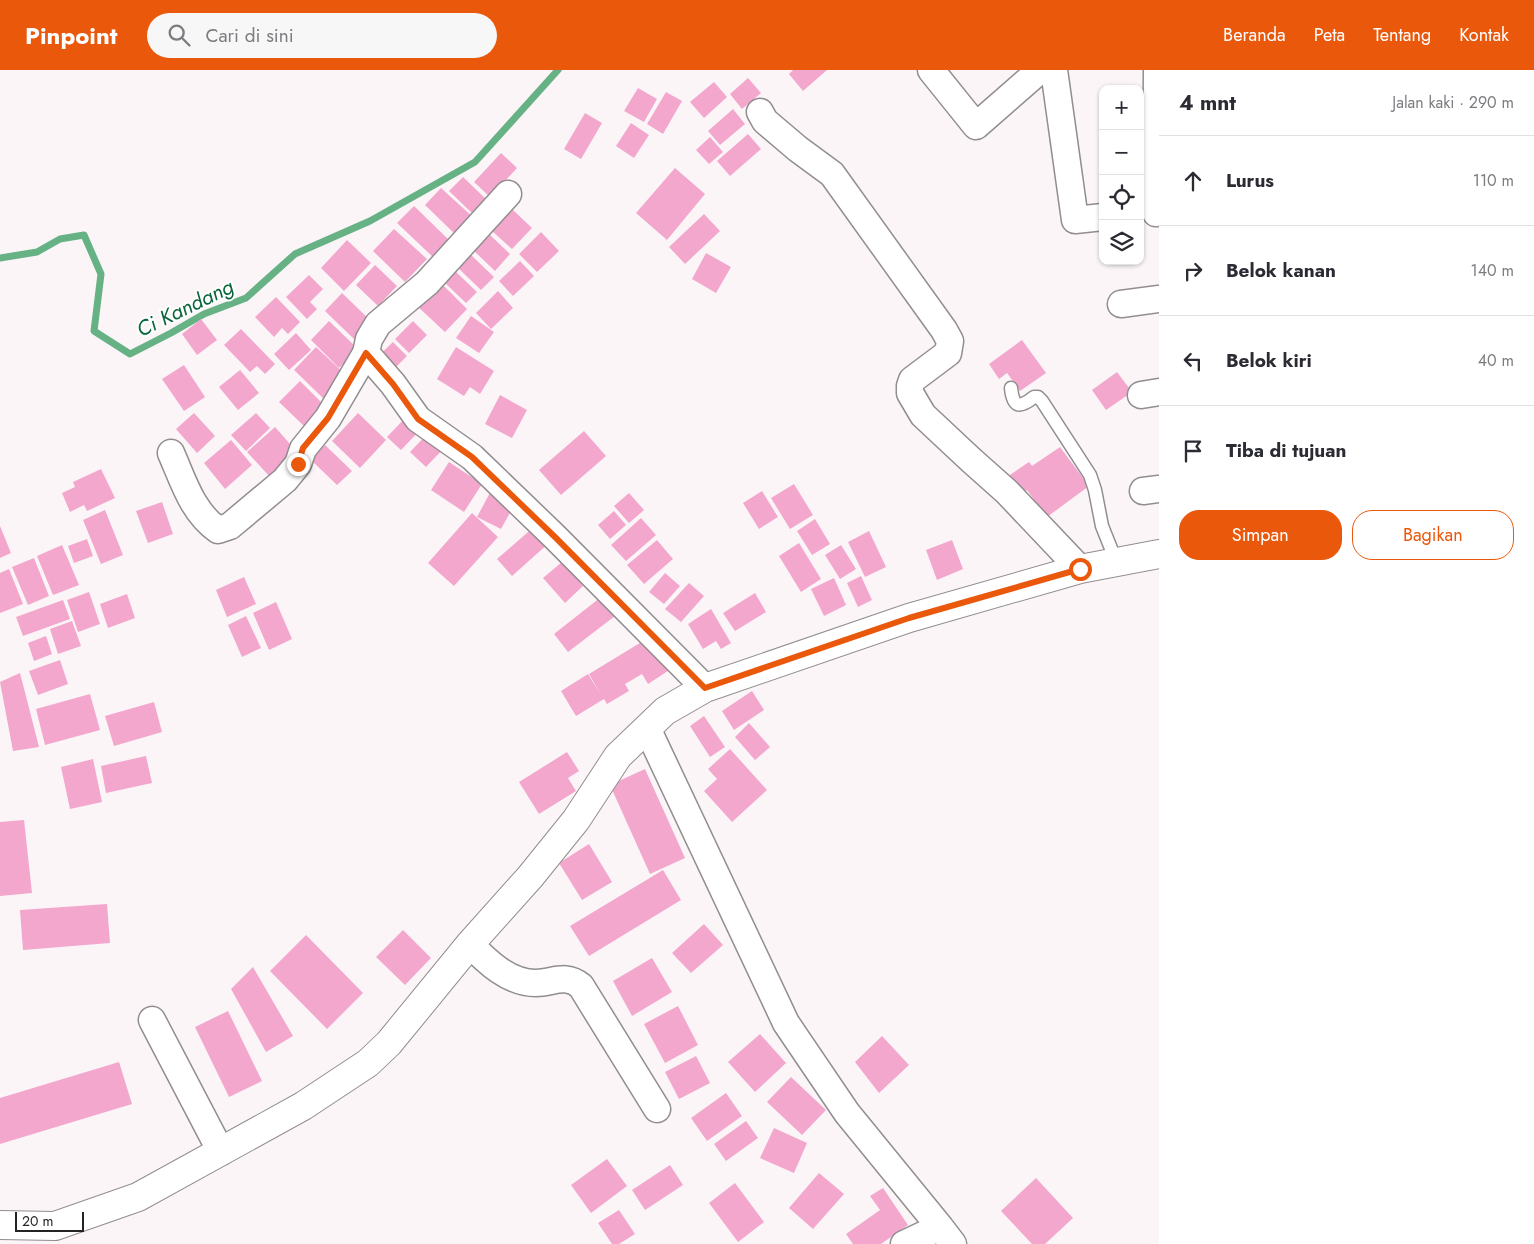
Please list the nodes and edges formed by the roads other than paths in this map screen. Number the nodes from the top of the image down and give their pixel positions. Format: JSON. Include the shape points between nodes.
{"nodes":[{"id":1,"x":930,"y":70,"type":"edge"},
{"id":2,"x":1040,"y":70,"type":"edge"},
{"id":3,"x":1054,"y":70,"type":"edge"},
{"id":4,"x":1157,"y":70,"type":"edge"},
{"id":5,"x":760,"y":112,"type":"dead end"},
{"id":6,"x":508,"y":194,"type":"dead end"},
{"id":7,"x":1152,"y":213,"type":"edge"},
{"id":8,"x":1099,"y":217,"type":"edge"},
{"id":9,"x":1159,"y":299,"type":"edge"},
{"id":10,"x":1121,"y":304,"type":"dead end"},
{"id":11,"x":366,"y":353,"type":"junction"},
{"id":12,"x":1011,"y":388,"type":"dead end"},
{"id":13,"x":171,"y":453,"type":"dead end"},
{"id":14,"x":1159,"y":554,"type":"edge"},
{"id":15,"x":1116,"y":561,"type":"junction"},
{"id":16,"x":1080,"y":569,"type":"junction"},
{"id":17,"x":705,"y":688,"type":"junction"},
{"id":18,"x":647,"y":728,"type":"junction"},
{"id":19,"x":470,"y":944,"type":"junction"},
{"id":20,"x":152,"y":1020,"type":"dead end"},
{"id":21,"x":657,"y":1109,"type":"dead end"},
{"id":22,"x":221,"y":1152,"type":"junction"},
{"id":23,"x":0,"y":1225,"type":"edge"},
{"id":24,"x":947,"y":1235,"type":"edge"},
{"id":25,"x":904,"y":1244,"type":"edge"}],
"edges":[{"from":1,"to":2,"type":"street","via":[[976,126]]},
{"from":3,"to":8,"type":"street","via":[[1075,220]]},
{"from":4,"to":7,"type":"street"},
{"from":5,"to":16,"type":"street","via":[[765,121],[832,174],[950,341],[948,353],[912,380],[910,392],[923,415],[1007,492]]},
{"from":6,"to":11,"type":"street","via":[[427,283],[378,324],[369,339]]},
{"from":9,"to":10,"type":"street"},
{"from":11,"to":13,"type":"street","via":[[328,418],[303,448],[298,464],[230,526],[218,530],[207,522],[193,503]]},
{"from":11,"to":17,"type":"street","via":[[418,419],[472,457]]},
{"from":12,"to":15,"type":"lane","via":[[1012,400],[1016,403],[1025,404],[1034,397],[1042,401],[1090,475],[1102,526]]},
{"from":14,"to":15,"type":"street"},
{"from":15,"to":16,"type":"street"},
{"from":16,"to":17,"type":"street","via":[[909,618]]},
{"from":17,"to":18,"type":"street","via":[[665,711]]},
{"from":18,"to":19,"type":"street","via":[[618,756],[576,820]]},
{"from":18,"to":24,"type":"street","via":[[786,1023],[847,1113]]},
{"from":19,"to":21,"type":"street","via":[[491,966],[513,978],[535,983],[566,978],[574,980]]},
{"from":19,"to":22,"type":"street","via":[[389,1043],[368,1063],[303,1106]]},
{"from":20,"to":22,"type":"street"},
{"from":22,"to":23,"type":"street","via":[[138,1197],[55,1226]]},
{"from":24,"to":25,"type":"street"}]}
